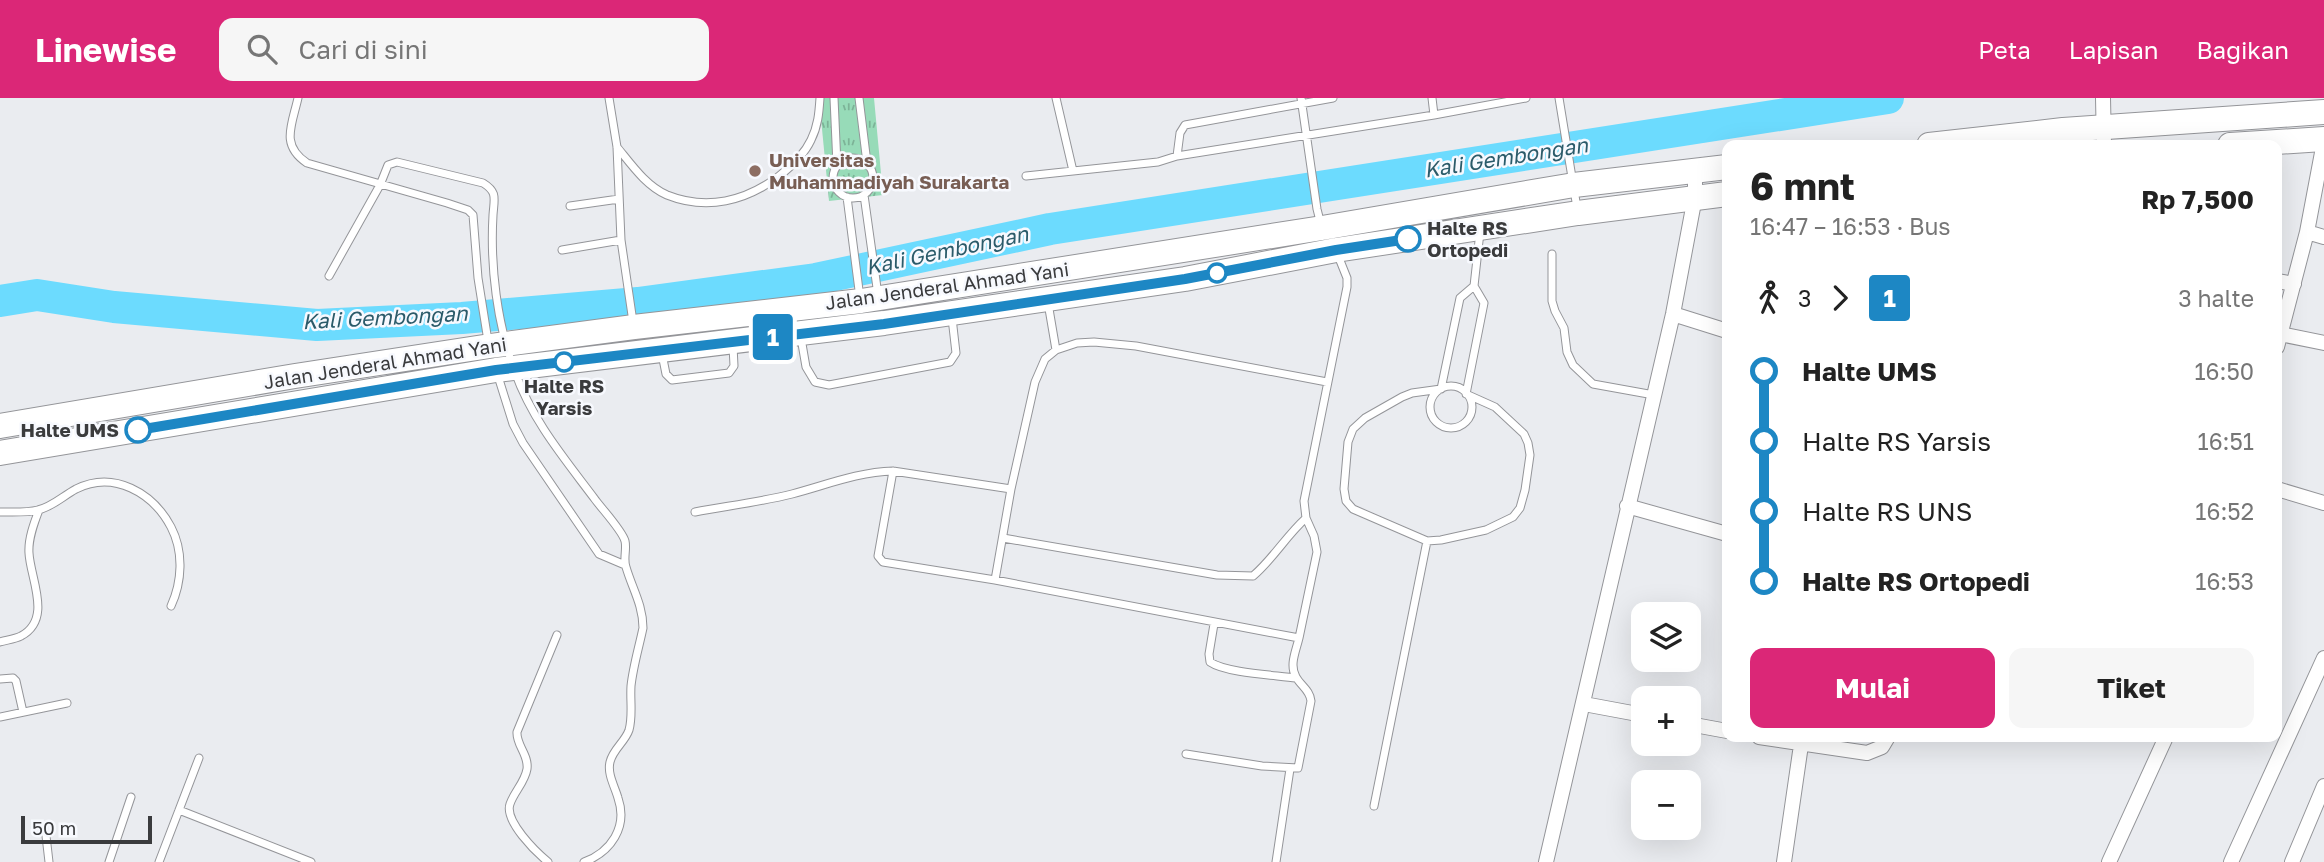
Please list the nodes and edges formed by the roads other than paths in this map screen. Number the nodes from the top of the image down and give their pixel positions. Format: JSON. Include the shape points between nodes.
{"nodes":[{"id":1,"x":298,"y":98,"type":"edge"},
{"id":2,"x":609,"y":98,"type":"edge"},
{"id":3,"x":820,"y":98,"type":"edge"},
{"id":4,"x":834,"y":98,"type":"edge"},
{"id":5,"x":859,"y":98,"type":"edge"},
{"id":6,"x":1056,"y":98,"type":"edge"},
{"id":7,"x":1333,"y":98,"type":"edge"},
{"id":8,"x":1432,"y":98,"type":"edge"},
{"id":9,"x":1527,"y":98,"type":"edge"},
{"id":10,"x":2103,"y":98,"type":"edge"},
{"id":11,"x":1302,"y":100,"type":"edge"},
{"id":12,"x":1560,"y":101,"type":"edge"},
{"id":13,"x":2324,"y":112,"type":"edge"},
{"id":14,"x":1434,"y":115,"type":"junction"},
{"id":15,"x":1306,"y":135,"type":"junction"},
{"id":16,"x":2103,"y":136,"type":"edge"},
{"id":17,"x":2062,"y":138,"type":"edge"},
{"id":18,"x":2024,"y":140,"type":"edge"},
{"id":19,"x":2324,"y":140,"type":"edge"},
{"id":20,"x":2282,"y":142,"type":"edge"},
{"id":21,"x":617,"y":147,"type":"junction"},
{"id":22,"x":1177,"y":156,"type":"junction"},
{"id":23,"x":867,"y":163,"type":"junction"},
{"id":24,"x":837,"y":166,"type":"junction"},
{"id":25,"x":1722,"y":167,"type":"edge"},
{"id":26,"x":1695,"y":170,"type":"junction"},
{"id":27,"x":1073,"y":171,"type":"junction"},
{"id":28,"x":1026,"y":176,"type":"dead end"},
{"id":29,"x":380,"y":185,"type":"junction"},
{"id":30,"x":1574,"y":185,"type":"junction"},
{"id":31,"x":1722,"y":194,"type":"edge"},
{"id":32,"x":864,"y":195,"type":"junction"},
{"id":33,"x":848,"y":197,"type":"junction"},
{"id":34,"x":1695,"y":197,"type":"junction"},
{"id":35,"x":619,"y":199,"type":"junction"},
{"id":36,"x":570,"y":206,"type":"dead end"},
{"id":37,"x":1578,"y":213,"type":"junction"},
{"id":38,"x":1319,"y":219,"type":"junction"},
{"id":39,"x":1480,"y":229,"type":"junction"},
{"id":40,"x":2307,"y":232,"type":"junction"},
{"id":41,"x":2324,"y":237,"type":"edge"},
{"id":42,"x":621,"y":240,"type":"junction"},
{"id":43,"x":562,"y":250,"type":"dead end"},
{"id":44,"x":1336,"y":250,"type":"junction"},
{"id":45,"x":1179,"y":251,"type":"junction"},
{"id":46,"x":1552,"y":254,"type":"dead end"},
{"id":47,"x":329,"y":276,"type":"dead end"},
{"id":48,"x":1185,"y":279,"type":"junction"},
{"id":49,"x":2282,"y":282,"type":"edge"},
{"id":50,"x":2294,"y":284,"type":"junction"},
{"id":51,"x":1474,"y":286,"type":"junction"},
{"id":52,"x":871,"y":291,"type":"junction"},
{"id":53,"x":1048,"y":300,"type":"junction"},
{"id":54,"x":952,"y":314,"type":"junction"},
{"id":55,"x":1674,"y":314,"type":"junction"},
{"id":56,"x":633,"y":320,"type":"junction"},
{"id":57,"x":875,"y":325,"type":"junction"},
{"id":58,"x":2282,"y":327,"type":"edge"},
{"id":59,"x":1722,"y":329,"type":"edge"},
{"id":60,"x":800,"y":334,"type":"junction"},
{"id":61,"x":2282,"y":341,"type":"edge"},
{"id":62,"x":2324,"y":343,"type":"edge"},
{"id":63,"x":1056,"y":350,"type":"junction"},
{"id":64,"x":501,"y":357,"type":"junction"},
{"id":65,"x":1327,"y":382,"type":"junction"},
{"id":66,"x":1441,"y":389,"type":"junction"},
{"id":67,"x":1466,"y":394,"type":"junction"},
{"id":68,"x":1654,"y":395,"type":"junction"},
{"id":69,"x":0,"y":426,"type":"edge"},
{"id":70,"x":0,"y":453,"type":"edge"},
{"id":71,"x":893,"y":471,"type":"junction"},
{"id":72,"x":1011,"y":489,"type":"junction"},
{"id":73,"x":2282,"y":490,"type":"edge"},
{"id":74,"x":2324,"y":503,"type":"edge"},
{"id":75,"x":1628,"y":506,"type":"junction"},
{"id":76,"x":39,"y":510,"type":"junction"},
{"id":77,"x":0,"y":512,"type":"edge"},
{"id":78,"x":695,"y":512,"type":"dead end"},
{"id":79,"x":1306,"y":518,"type":"junction"},
{"id":80,"x":1722,"y":533,"type":"edge"},
{"id":81,"x":1003,"y":538,"type":"junction"},
{"id":82,"x":1427,"y":541,"type":"junction"},
{"id":83,"x":625,"y":565,"type":"junction"},
{"id":84,"x":995,"y":580,"type":"junction"},
{"id":85,"x":171,"y":606,"type":"dead end"},
{"id":86,"x":1214,"y":624,"type":"junction"},
{"id":87,"x":557,"y":635,"type":"dead end"},
{"id":88,"x":1299,"y":638,"type":"junction"},
{"id":89,"x":0,"y":642,"type":"edge"},
{"id":90,"x":2324,"y":658,"type":"edge"},
{"id":91,"x":1296,"y":678,"type":"junction"},
{"id":92,"x":0,"y":679,"type":"edge"},
{"id":93,"x":67,"y":703,"type":"dead end"},
{"id":94,"x":1584,"y":704,"type":"junction"},
{"id":95,"x":23,"y":712,"type":"junction"},
{"id":96,"x":1631,"y":713,"type":"edge"},
{"id":97,"x":0,"y":717,"type":"edge"},
{"id":98,"x":1701,"y":726,"type":"edge"},
{"id":99,"x":1722,"y":730,"type":"edge"},
{"id":100,"x":1785,"y":742,"type":"edge"},
{"id":101,"x":1885,"y":742,"type":"edge"},
{"id":102,"x":2164,"y":742,"type":"edge"},
{"id":103,"x":1801,"y":745,"type":"junction"},
{"id":104,"x":1186,"y":754,"type":"dead end"},
{"id":105,"x":199,"y":758,"type":"dead end"},
{"id":106,"x":1290,"y":769,"type":"junction"},
{"id":107,"x":2324,"y":786,"type":"edge"},
{"id":108,"x":131,"y":797,"type":"dead end"},
{"id":109,"x":1374,"y":806,"type":"dead end"},
{"id":110,"x":180,"y":810,"type":"junction"},
{"id":111,"x":46,"y":836,"type":"dead end"},
{"id":112,"x":49,"y":862,"type":"edge"},
{"id":113,"x":109,"y":862,"type":"edge"},
{"id":114,"x":159,"y":862,"type":"edge"},
{"id":115,"x":311,"y":862,"type":"edge"},
{"id":116,"x":548,"y":862,"type":"edge"},
{"id":117,"x":584,"y":862,"type":"edge"},
{"id":118,"x":1276,"y":862,"type":"edge"},
{"id":119,"x":1546,"y":862,"type":"edge"},
{"id":120,"x":1784,"y":862,"type":"edge"},
{"id":121,"x":2109,"y":862,"type":"edge"},
{"id":122,"x":2231,"y":862,"type":"edge"},
{"id":123,"x":2291,"y":862,"type":"edge"}],
"edges":[{"from":1,"to":29,"type":"lane","via":[[289,135],[299,157]]},
{"from":2,"to":21,"type":"lane"},
{"from":3,"to":21,"type":"lane","via":[[816,128],[797,160],[757,191],[725,202],[701,203],[667,195],[652,187]]},
{"from":4,"to":24,"type":"lane"},
{"from":5,"to":23,"type":"lane"},
{"from":6,"to":27,"type":"lane"},
{"from":7,"to":11,"type":"lane"},
{"from":8,"to":14,"type":"lane"},
{"from":9,"to":14,"type":"lane"},
{"from":10,"to":16,"type":"street"},
{"from":11,"to":15,"type":"lane"},
{"from":11,"to":22,"type":"lane","via":[[1185,125]]},
{"from":12,"to":30,"type":"lane"},
{"from":13,"to":16,"type":"highway"},
{"from":14,"to":15,"type":"lane"},
{"from":15,"to":22,"type":"lane"},
{"from":15,"to":38,"type":"lane"},
{"from":16,"to":17,"type":"highway"},
{"from":17,"to":18,"type":"highway"},
{"from":19,"to":20,"type":"highway"},
{"from":19,"to":40,"type":"street"},
{"from":21,"to":35,"type":"lane"},
{"from":22,"to":27,"type":"lane"},
{"from":23,"to":24,"type":"lane","via":[[851,158]]},
{"from":23,"to":32,"type":"lane","via":[[873,180]]},
{"from":24,"to":33,"type":"lane","via":[[833,182]]},
{"from":25,"to":26,"type":"highway","name":"Jalan Jenderal Ahmad Yani"},
{"from":26,"to":30,"type":"highway","name":"Jalan Jenderal Ahmad Yani"},
{"from":26,"to":34,"type":"street"},
{"from":27,"to":28,"type":"lane"},
{"from":29,"to":47,"type":"lane"},
{"from":29,"to":64,"type":"lane","via":[[473,215],[485,320]]},
{"from":29,"to":64,"type":"lane","via":[[388,164],[397,162],[492,188]]},
{"from":30,"to":37,"type":"lane"},
{"from":30,"to":38,"type":"highway","name":"Jalan Jenderal Ahmad Yani"},
{"from":31,"to":34,"type":"highway","name":"Jalan Jenderal Ahmad Yani"},
{"from":32,"to":33,"type":"lane"},
{"from":32,"to":52,"type":"lane"},
{"from":33,"to":52,"type":"lane","via":[[857,275]]},
{"from":34,"to":37,"type":"highway","name":"Jalan Jenderal Ahmad Yani"},
{"from":34,"to":55,"type":"street"},
{"from":35,"to":36,"type":"lane"},
{"from":35,"to":42,"type":"lane"},
{"from":37,"to":39,"type":"highway","name":"Jalan Jenderal Ahmad Yani"},
{"from":38,"to":44,"type":"lane"},
{"from":38,"to":45,"type":"highway","name":"Jalan Jenderal Ahmad Yani"},
{"from":39,"to":44,"type":"highway","name":"Jalan Jenderal Ahmad Yani"},
{"from":39,"to":51,"type":"lane"},
{"from":40,"to":41,"type":"street"},
{"from":40,"to":50,"type":"street"},
{"from":42,"to":43,"type":"lane"},
{"from":42,"to":56,"type":"lane"},
{"from":44,"to":48,"type":"highway","name":"Jalan Jenderal Ahmad Yani"},
{"from":44,"to":65,"type":"lane","via":[[1347,287]]},
{"from":45,"to":48,"type":"highway"},
{"from":45,"to":52,"type":"highway","name":"Jalan Jenderal Ahmad Yani"},
{"from":46,"to":68,"type":"lane","via":[[1552,301],[1573,365],[1594,384]]},
{"from":48,"to":53,"type":"highway","name":"Jalan Jenderal Ahmad Yani"},
{"from":49,"to":50,"type":"street"},
{"from":50,"to":58,"type":"street"},
{"from":51,"to":66,"type":"lane","via":[[1460,298]]},
{"from":51,"to":67,"type":"lane","via":[[1484,303]]},
{"from":52,"to":56,"type":"highway","name":"Jalan Jenderal Ahmad Yani"},
{"from":52,"to":57,"type":"lane"},
{"from":52,"to":57,"type":"lane"},
{"from":53,"to":54,"type":"highway","name":"Jalan Jenderal Ahmad Yani"},
{"from":53,"to":63,"type":"lane"},
{"from":54,"to":57,"type":"highway","name":"Jalan Jenderal Ahmad Yani"},
{"from":54,"to":60,"type":"lane","via":[[956,353],[950,362],[829,385],[815,382],[806,367]]},
{"from":55,"to":59,"type":"street"},
{"from":55,"to":68,"type":"street"},
{"from":56,"to":64,"type":"highway","name":"Jalan Jenderal Ahmad Yani"},
{"from":57,"to":60,"type":"highway","name":"Jalan Jenderal Ahmad Yani"},
{"from":60,"to":64,"type":"highway","name":"Jalan Jenderal Ahmad Yani","via":[[661,350]]},
{"from":61,"to":62,"type":"street"},
{"from":63,"to":65,"type":"lane","via":[[1094,342],[1136,346]]},
{"from":63,"to":72,"type":"lane","via":[[1045,359],[1035,382]]},
{"from":64,"to":69,"type":"highway","name":"Jalan Jenderal Ahmad Yani","via":[[295,376]]},
{"from":64,"to":70,"type":"highway","name":"Jalan Jenderal Ahmad Yani"},
{"from":64,"to":83,"type":"lane","via":[[548,437],[625,539]]},
{"from":64,"to":83,"type":"lane","via":[[513,424],[523,443],[599,554]]},
{"from":65,"to":79,"type":"lane","via":[[1304,501]]},
{"from":66,"to":67,"type":"lane","via":[[1459,388]]},
{"from":66,"to":67,"type":"lane","via":[[1433,395],[1430,413],[1443,427],[1461,426],[1468,419],[1471,402]]},
{"from":66,"to":82,"type":"lane","via":[[1412,393],[1365,418],[1353,429],[1346,458],[1345,494],[1353,509]]},
{"from":67,"to":82,"type":"lane","via":[[1495,407],[1524,434],[1530,455],[1525,490],[1520,508],[1504,522]]},
{"from":68,"to":75,"type":"street"},
{"from":71,"to":72,"type":"lane"},
{"from":71,"to":78,"type":"lane","via":[[865,473],[780,497]]},
{"from":71,"to":84,"type":"lane","via":[[880,560]]},
{"from":72,"to":81,"type":"lane"},
{"from":73,"to":74,"type":"street"},
{"from":75,"to":80,"type":"street"},
{"from":75,"to":94,"type":"street"},
{"from":76,"to":77,"type":"lane"},
{"from":76,"to":85,"type":"lane","via":[[95,483],[119,483],[137,490],[161,511],[176,539],[179,573]]},
{"from":76,"to":89,"type":"lane","via":[[29,553],[39,598],[37,614],[22,635]]},
{"from":79,"to":81,"type":"lane","via":[[1253,576],[1217,575]]},
{"from":79,"to":88,"type":"lane","via":[[1317,552]]},
{"from":81,"to":84,"type":"lane"},
{"from":82,"to":109,"type":"lane"},
{"from":83,"to":117,"type":"lane","via":[[641,608],[643,628],[631,687],[630,726],[609,765],[622,817],[610,846]]},
{"from":84,"to":86,"type":"lane"},
{"from":86,"to":88,"type":"lane"},
{"from":86,"to":91,"type":"lane","via":[[1209,654],[1213,664]]},
{"from":87,"to":116,"type":"lane","via":[[517,732],[527,770],[509,806],[509,817]]},
{"from":88,"to":91,"type":"lane","via":[[1293,659]]},
{"from":90,"to":122,"type":"street"},
{"from":91,"to":106,"type":"lane","via":[[1311,701],[1299,765]]},
{"from":92,"to":95,"type":"lane","via":[[16,681]]},
{"from":93,"to":95,"type":"lane"},
{"from":94,"to":96,"type":"street"},
{"from":94,"to":119,"type":"street"},
{"from":95,"to":97,"type":"lane"},
{"from":98,"to":99,"type":"street"},
{"from":100,"to":103,"type":"street"},
{"from":101,"to":103,"type":"street","via":[[1867,753]]},
{"from":102,"to":121,"type":"street"},
{"from":103,"to":120,"type":"street"},
{"from":104,"to":106,"type":"lane"},
{"from":105,"to":110,"type":"lane"},
{"from":106,"to":118,"type":"lane"},
{"from":107,"to":123,"type":"street"},
{"from":108,"to":113,"type":"lane"},
{"from":110,"to":114,"type":"lane"},
{"from":110,"to":115,"type":"lane"},
{"from":111,"to":112,"type":"lane"}]}
